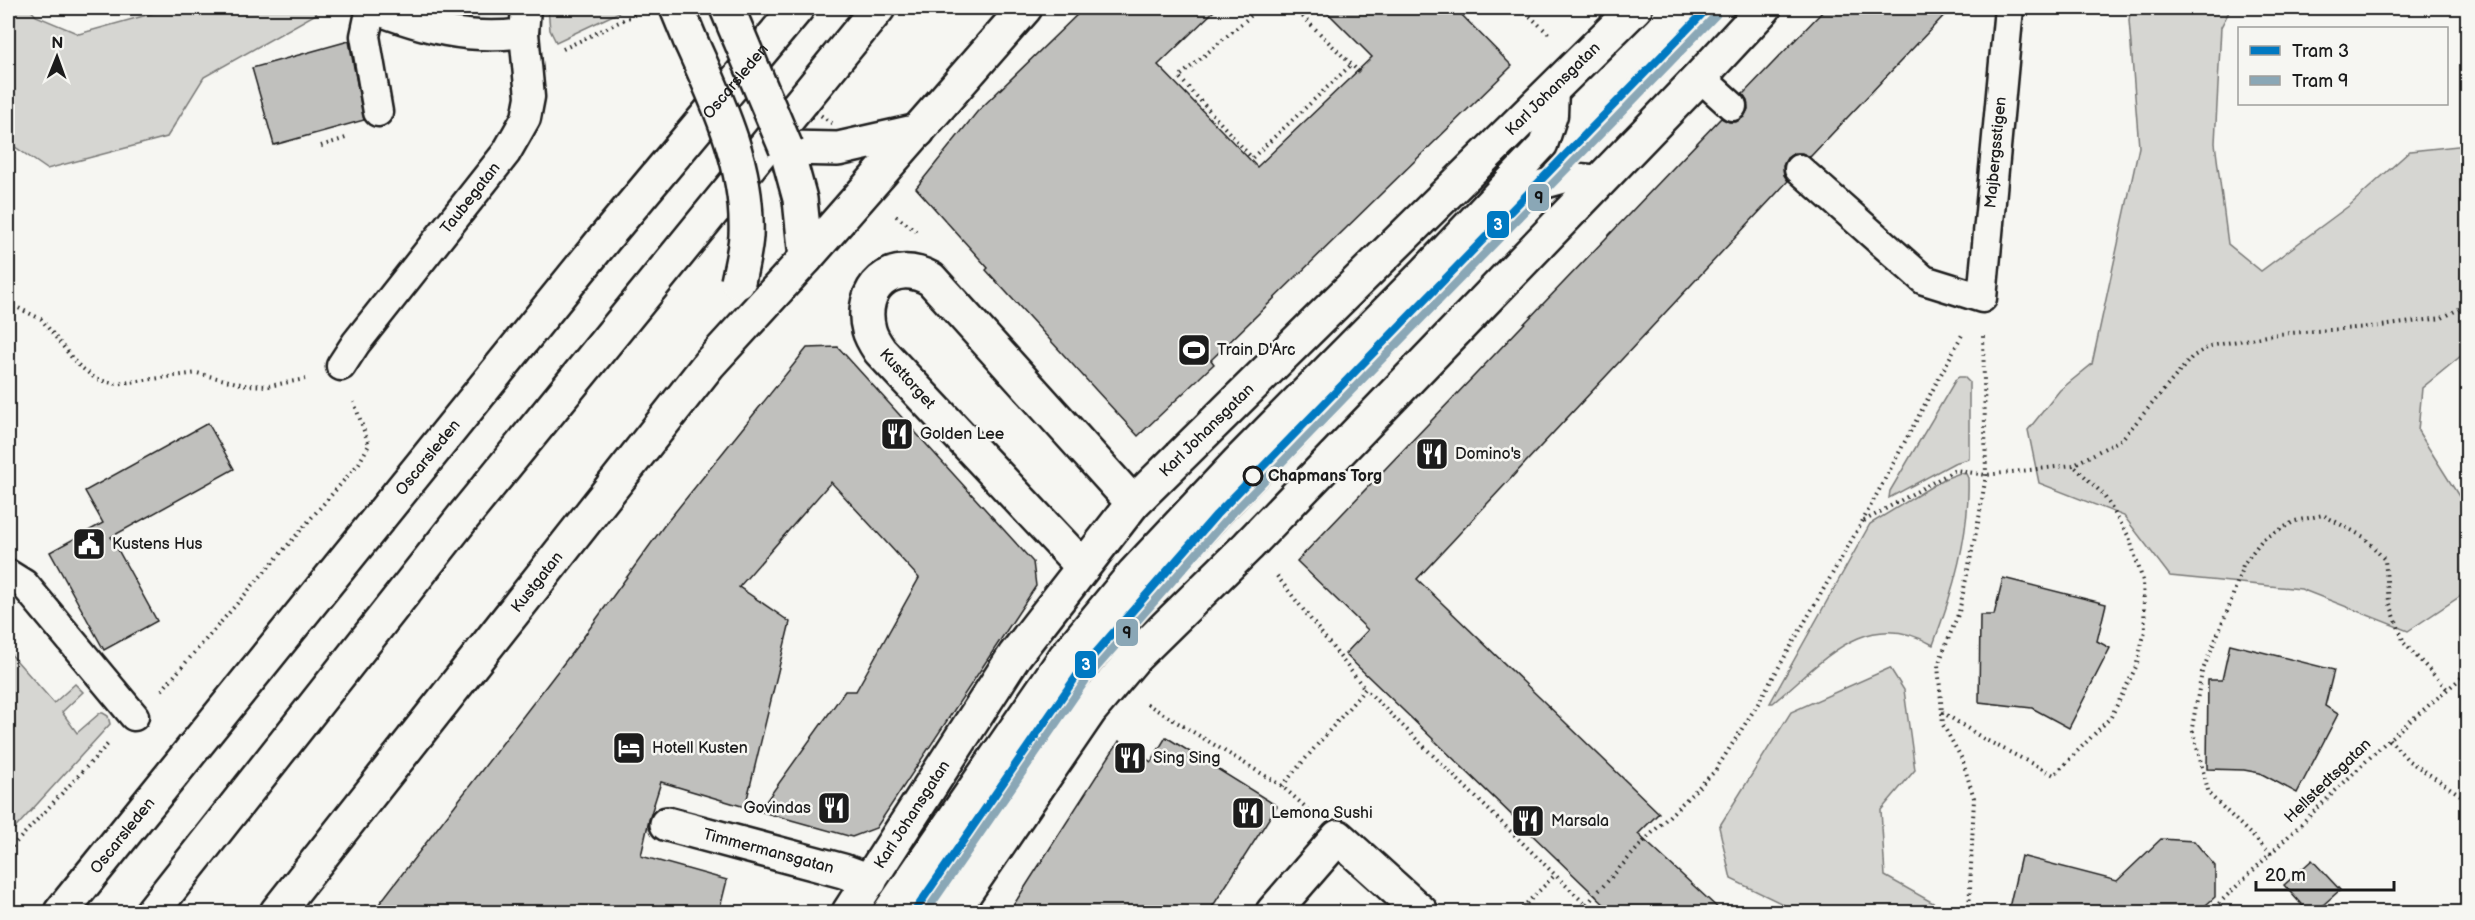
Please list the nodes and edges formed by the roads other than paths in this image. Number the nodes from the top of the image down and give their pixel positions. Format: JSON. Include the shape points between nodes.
{"nodes":[{"id":1,"x":371,"y":8,"type":"edge"},
{"id":2,"x":677,"y":8,"type":"edge"},
{"id":3,"x":727,"y":8,"type":"edge"},
{"id":4,"x":797,"y":8,"type":"edge"},
{"id":5,"x":878,"y":8,"type":"edge"},
{"id":6,"x":1025,"y":8,"type":"edge"},
{"id":7,"x":1635,"y":8,"type":"edge"},
{"id":8,"x":1764,"y":8,"type":"edge"},
{"id":9,"x":2009,"y":8,"type":"edge"},
{"id":10,"x":525,"y":20,"type":"edge"},
{"id":11,"x":1700,"y":77,"type":"junction"},
{"id":12,"x":1554,"y":89,"type":"junction"},
{"id":13,"x":1732,"y":106,"type":"dead end"},
{"id":14,"x":378,"y":112,"type":"dead end"},
{"id":15,"x":722,"y":112,"type":"junction"},
{"id":16,"x":918,"y":130,"type":"junction"},
{"id":17,"x":786,"y":148,"type":"junction"},
{"id":18,"x":1799,"y":169,"type":"dead end"},
{"id":19,"x":1601,"y":180,"type":"junction"},
{"id":20,"x":806,"y":258,"type":"junction"},
{"id":21,"x":709,"y":364,"type":"junction"},
{"id":22,"x":341,"y":366,"type":"road end"},
{"id":23,"x":1133,"y":503,"type":"junction"},
{"id":24,"x":1082,"y":566,"type":"junction"},
{"id":25,"x":8,"y":574,"type":"edge"},
{"id":26,"x":134,"y":716,"type":"road end"},
{"id":27,"x":667,"y":824,"type":"dead end"},
{"id":28,"x":870,"y":881,"type":"junction"},
{"id":29,"x":61,"y":912,"type":"edge"},
{"id":30,"x":152,"y":912,"type":"edge"},
{"id":31,"x":277,"y":912,"type":"edge"},
{"id":32,"x":849,"y":912,"type":"edge"},
{"id":33,"x":887,"y":912,"type":"edge"},
{"id":34,"x":914,"y":912,"type":"edge"},
{"id":35,"x":952,"y":912,"type":"edge"},
{"id":36,"x":1273,"y":912,"type":"edge"},
{"id":37,"x":1421,"y":912,"type":"edge"}],
"edges":[{"from":1,"to":10,"type":"lane","via":[[457,35],[497,37]]},
{"from":1,"to":14,"type":"lane","via":[[365,36]]},
{"from":2,"to":15,"type":"main road","bridge":true},
{"from":3,"to":17,"type":"main road","bridge":true},
{"from":4,"to":29,"type":"main road","name":"Oscarsleden","via":[[605,238]]},
{"from":5,"to":30,"type":"main road","via":[[464,516]]},
{"from":6,"to":16,"type":"main road","name":"Kustgatan"},
{"from":7,"to":12,"type":"main road","name":"Karl Johansgatan"},
{"from":8,"to":11,"type":"main road"},
{"from":9,"to":18,"type":"lane","name":"Majbergsstigen","via":[[1982,298],[1924,280]]},
{"from":10,"to":22,"type":"lane","name":"Taubegatan","via":[[530,97],[526,118],[506,153]]},
{"from":11,"to":13,"type":"lane"},
{"from":11,"to":19,"type":"main road"},
{"from":12,"to":23,"type":"main road","name":"Karl Johansgatan"},
{"from":12,"to":33,"type":"lane","via":[[1553,116],[1542,145],[1132,572],[1063,656]]},
{"from":15,"to":17,"type":"main road","via":[[754,137]]},
{"from":15,"to":21,"type":"main road","bridge":true,"via":[[736,150],[746,236],[727,322]]},
{"from":16,"to":17,"type":"main road","via":[[860,146]]},
{"from":16,"to":20,"type":"main road","name":"Kustgatan"},
{"from":17,"to":20,"type":"main road","via":[[800,199]]},
{"from":19,"to":34,"type":"lane","via":[[1569,177],[1533,188],[1216,515],[1080,671]]},
{"from":19,"to":35,"type":"main road","via":[[1256,538],[1134,658],[1090,710]]},
{"from":20,"to":21,"type":"main road","name":"Kustgatan"},
{"from":21,"to":31,"type":"main road","name":"Kustgatan"},
{"from":23,"to":24,"type":"main road","name":"Karl Johansgatan"},
{"from":23,"to":24,"type":"main road","name":"Kusttorget","via":[[931,279],[916,271],[898,271],[882,279],[871,294],[868,314],[869,331],[880,351]]},
{"from":24,"to":28,"type":"main road","name":"Karl Johansgatan","via":[[1015,655]]},
{"from":25,"to":26,"type":"lane","via":[[24,584]]},
{"from":27,"to":28,"type":"main road","name":"Timmermansgatan"},
{"from":28,"to":32,"type":"main road","name":"Karl Johansgatan"},
{"from":36,"to":37,"type":"main road","via":[[1338,837]]}]}
